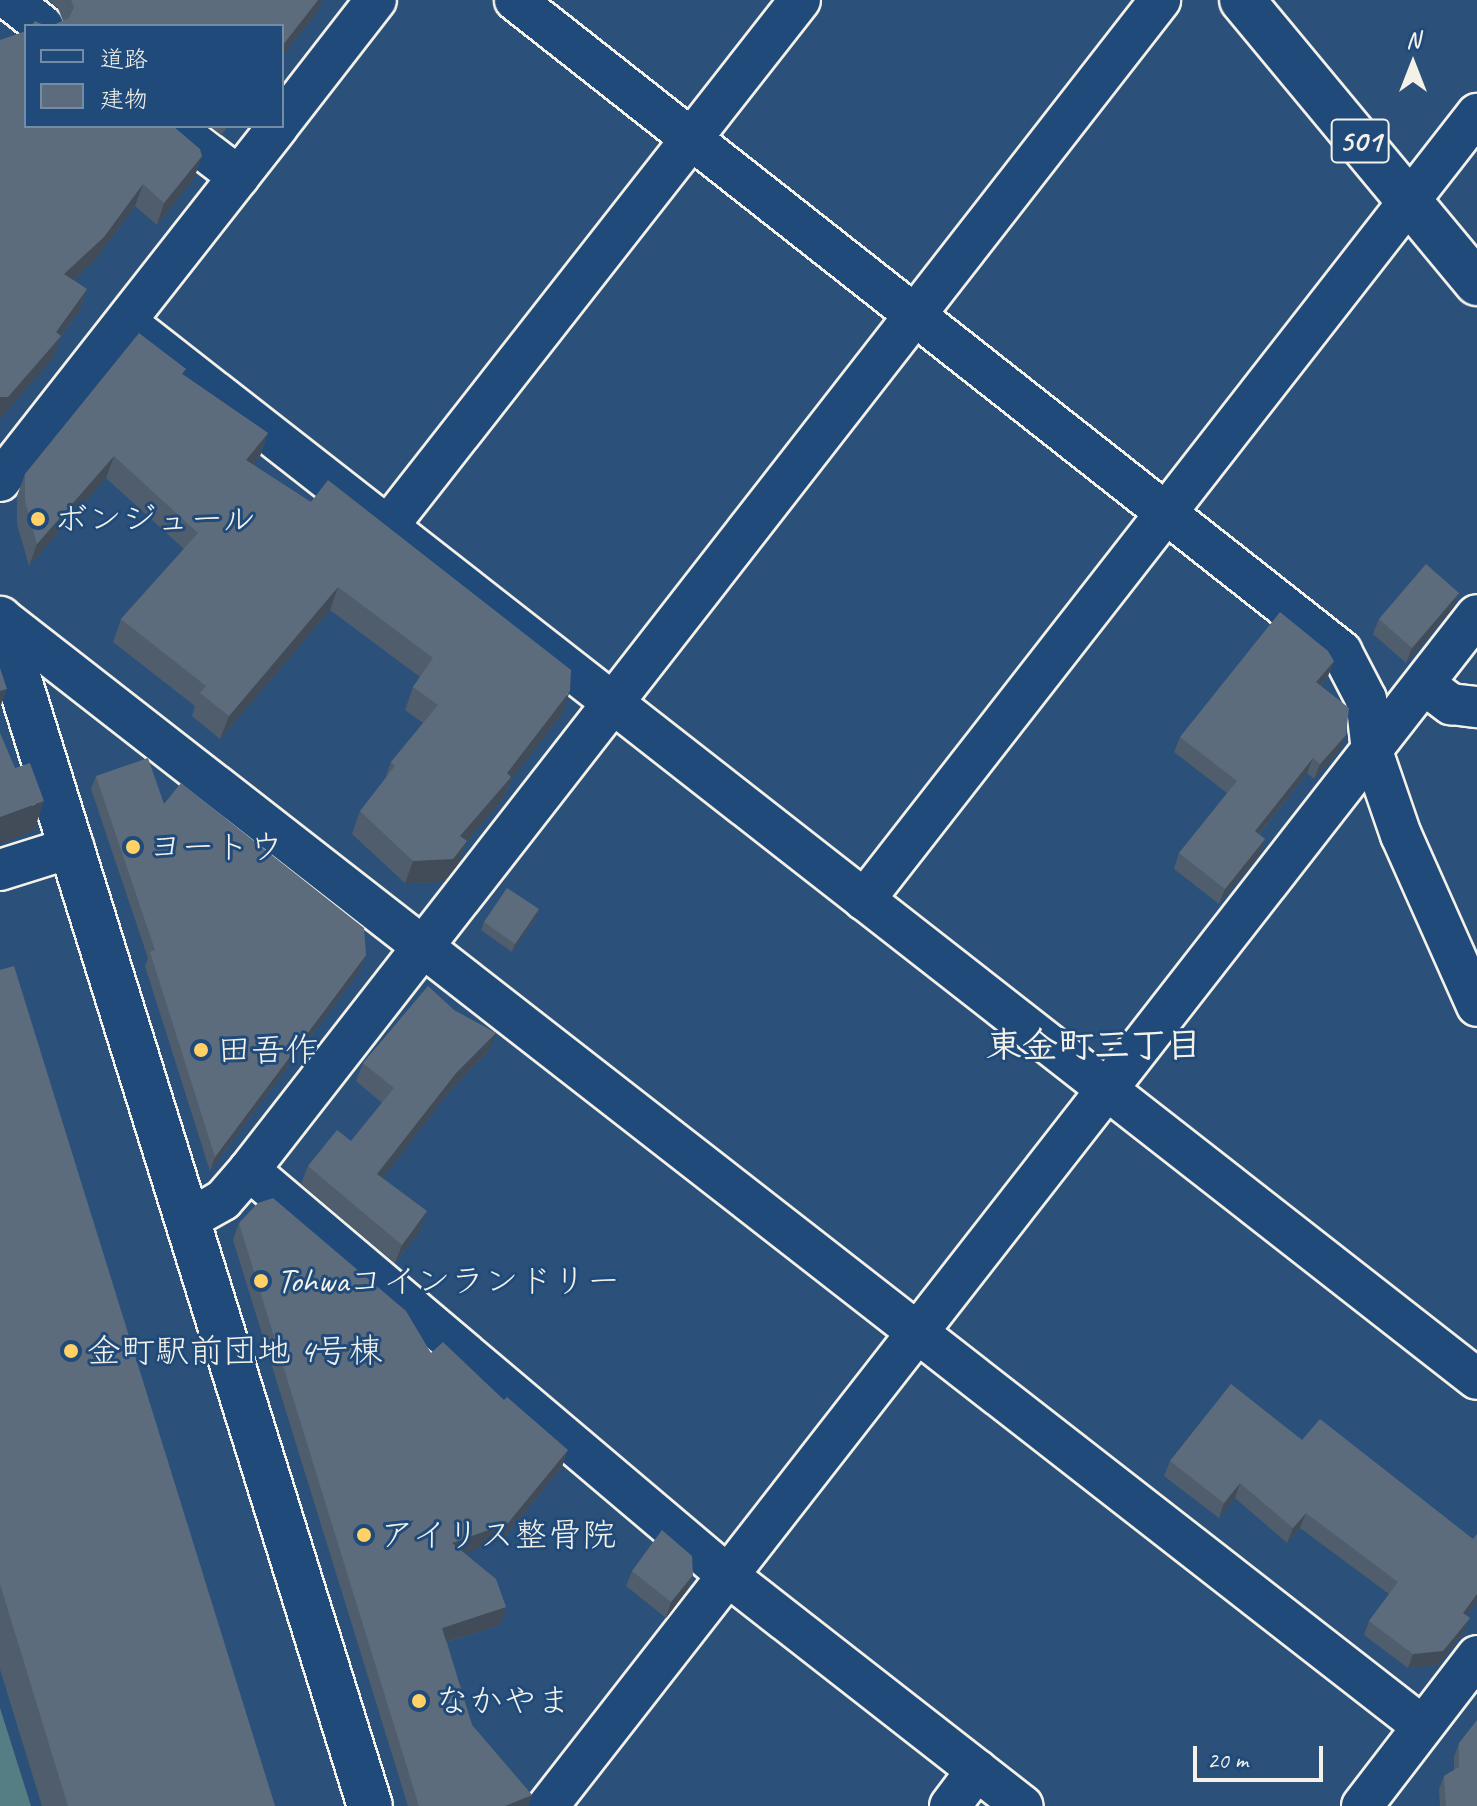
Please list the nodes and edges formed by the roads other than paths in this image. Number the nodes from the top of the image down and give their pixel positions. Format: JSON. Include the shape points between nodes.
{"nodes":[{"id":1,"x":10,"y":0,"type":"edge"},
{"id":2,"x":376,"y":0,"type":"edge"},
{"id":3,"x":515,"y":0,"type":"edge"},
{"id":4,"x":800,"y":0,"type":"edge"},
{"id":5,"x":1160,"y":0,"type":"edge"},
{"id":6,"x":1242,"y":0,"type":"edge"},
{"id":7,"x":40,"y":24,"type":"edge"},
{"id":8,"x":1477,"y":114,"type":"edge"},
{"id":9,"x":284,"y":118,"type":"edge"},
{"id":10,"x":175,"y":128,"type":"edge"},
{"id":11,"x":276,"y":128,"type":"edge"},
{"id":12,"x":693,"y":139,"type":"junction"},
{"id":13,"x":239,"y":177,"type":"junction"},
{"id":14,"x":1410,"y":200,"type":"junction"},
{"id":15,"x":1477,"y":283,"type":"edge"},
{"id":16,"x":916,"y":318,"type":"junction"},
{"id":17,"x":126,"y":322,"type":"junction"},
{"id":18,"x":0,"y":481,"type":"edge"},
{"id":19,"x":1166,"y":513,"type":"junction"},
{"id":20,"x":388,"y":526,"type":"junction"},
{"id":21,"x":1477,"y":615,"type":"edge"},
{"id":22,"x":0,"y":618,"type":"edge"},
{"id":23,"x":1424,"y":684,"type":"junction"},
{"id":24,"x":614,"y":702,"type":"junction"},
{"id":25,"x":1477,"y":707,"type":"edge"},
{"id":26,"x":1372,"y":751,"type":"junction"},
{"id":27,"x":73,"y":847,"type":"junction"},
{"id":28,"x":0,"y":870,"type":"edge"},
{"id":29,"x":864,"y":900,"type":"junction"},
{"id":30,"x":422,"y":946,"type":"junction"},
{"id":31,"x":1477,"y":1006,"type":"edge"},
{"id":32,"x":1109,"y":1091,"type":"junction"},
{"id":33,"x":249,"y":1170,"type":"junction"},
{"id":34,"x":188,"y":1220,"type":"junction"},
{"id":35,"x":919,"y":1334,"type":"junction"},
{"id":36,"x":1477,"y":1379,"type":"edge"},
{"id":37,"x":727,"y":1575,"type":"junction"},
{"id":38,"x":1477,"y":1656,"type":"edge"},
{"id":39,"x":1422,"y":1726,"type":"junction"},
{"id":40,"x":977,"y":1770,"type":"junction"},
{"id":41,"x":370,"y":1806,"type":"edge"},
{"id":42,"x":548,"y":1806,"type":"edge"},
{"id":43,"x":950,"y":1806,"type":"edge"},
{"id":44,"x":1023,"y":1806,"type":"edge"},
{"id":45,"x":1362,"y":1806,"type":"edge"}],
"edges":[{"from":1,"to":7,"type":"street"},
{"from":2,"to":9,"type":"street"},
{"from":3,"to":12,"type":"street"},
{"from":4,"to":12,"type":"street"},
{"from":5,"to":16,"type":"street"},
{"from":6,"to":14,"type":"street","number":"501"},
{"from":8,"to":14,"type":"street"},
{"from":10,"to":13,"type":"street"},
{"from":11,"to":13,"type":"street"},
{"from":12,"to":16,"type":"street"},
{"from":12,"to":20,"type":"street"},
{"from":13,"to":17,"type":"street"},
{"from":14,"to":15,"type":"street","number":"501"},
{"from":14,"to":19,"type":"street"},
{"from":16,"to":19,"type":"street"},
{"from":16,"to":24,"type":"street"},
{"from":17,"to":18,"type":"street"},
{"from":17,"to":20,"type":"street"},
{"from":19,"to":26,"type":"street","via":[[1341,651],[1366,699]]},
{"from":19,"to":29,"type":"street"},
{"from":20,"to":24,"type":"street"},
{"from":21,"to":23,"type":"street"},
{"from":22,"to":27,"type":"street"},
{"from":22,"to":30,"type":"street"},
{"from":23,"to":25,"type":"street","via":[[1451,704]]},
{"from":23,"to":26,"type":"street"},
{"from":24,"to":29,"type":"street"},
{"from":24,"to":30,"type":"street"},
{"from":26,"to":31,"type":"street","via":[[1401,835]]},
{"from":26,"to":32,"type":"street"},
{"from":27,"to":28,"type":"street"},
{"from":27,"to":34,"type":"street"},
{"from":29,"to":32,"type":"street"},
{"from":30,"to":33,"type":"street"},
{"from":30,"to":35,"type":"street"},
{"from":32,"to":35,"type":"street"},
{"from":32,"to":36,"type":"street"},
{"from":33,"to":34,"type":"street","via":[[223,1200]]},
{"from":33,"to":37,"type":"street"},
{"from":34,"to":41,"type":"street"},
{"from":35,"to":37,"type":"street"},
{"from":35,"to":39,"type":"street"},
{"from":37,"to":40,"type":"street"},
{"from":37,"to":42,"type":"street"},
{"from":38,"to":39,"type":"street"},
{"from":39,"to":45,"type":"street"},
{"from":40,"to":43,"type":"street"},
{"from":40,"to":44,"type":"street"}]}
